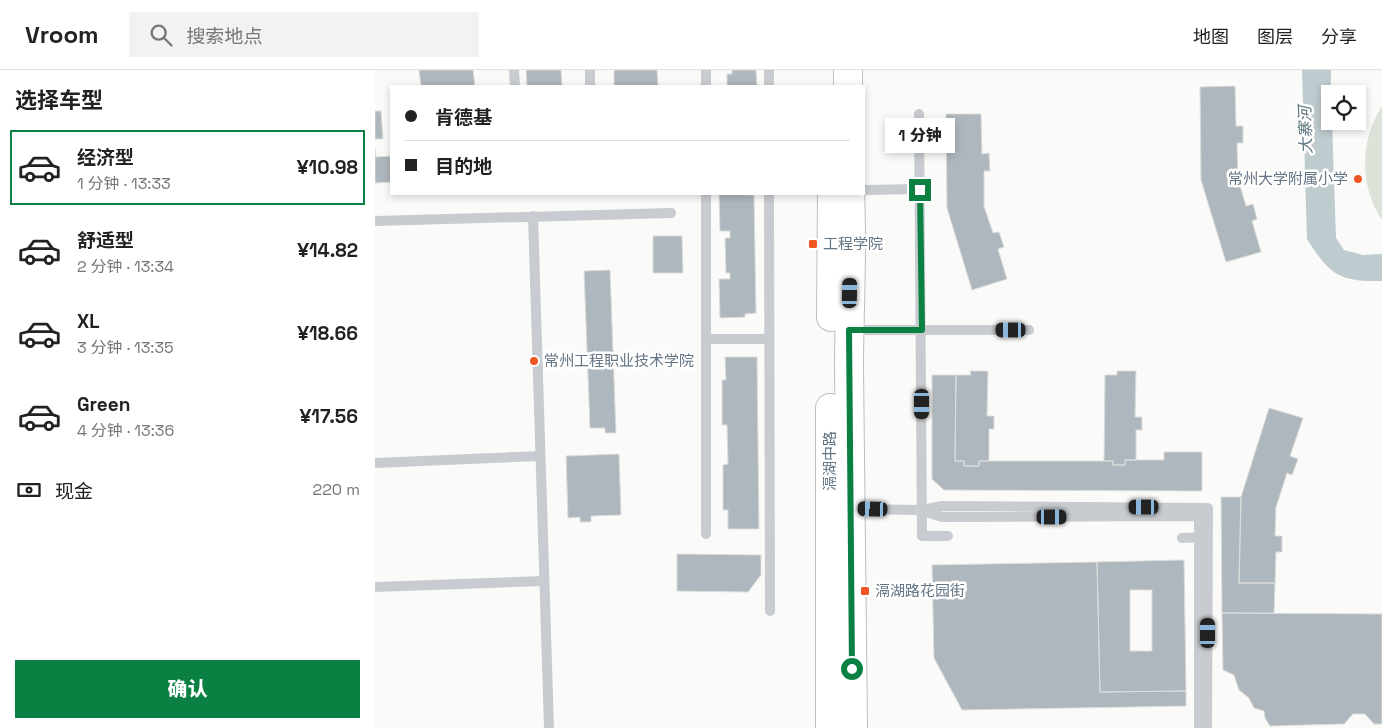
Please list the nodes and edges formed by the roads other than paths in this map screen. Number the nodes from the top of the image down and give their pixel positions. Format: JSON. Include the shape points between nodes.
{"nodes":[{"id":1,"x":514,"y":70,"type":"edge"},
{"id":2,"x":590,"y":70,"type":"edge"},
{"id":3,"x":707,"y":70,"type":"edge"},
{"id":4,"x":769,"y":70,"type":"edge"},
{"id":5,"x":833,"y":70,"type":"edge"},
{"id":6,"x":848,"y":70,"type":"edge"},
{"id":7,"x":515,"y":85,"type":"edge"},
{"id":8,"x":591,"y":85,"type":"edge"},
{"id":9,"x":706,"y":85,"type":"edge"},
{"id":10,"x":769,"y":85,"type":"edge"},
{"id":11,"x":833,"y":85,"type":"edge"},
{"id":12,"x":849,"y":85,"type":"edge"},
{"id":13,"x":919,"y":114,"type":"dead end"},
{"id":14,"x":865,"y":190,"type":"edge"},
{"id":15,"x":920,"y":190,"type":"junction"},
{"id":16,"x":706,"y":195,"type":"edge"},
{"id":17,"x":769,"y":195,"type":"edge"},
{"id":18,"x":832,"y":195,"type":"edge"},
{"id":19,"x":850,"y":195,"type":"edge"},
{"id":20,"x":671,"y":212,"type":"dead end"},
{"id":21,"x":533,"y":216,"type":"junction"},
{"id":22,"x":375,"y":221,"type":"edge"},
{"id":23,"x":849,"y":330,"type":"junction"},
{"id":24,"x":922,"y":330,"type":"junction"},
{"id":25,"x":1029,"y":330,"type":"dead end"},
{"id":26,"x":706,"y":339,"type":"junction"},
{"id":27,"x":769,"y":339,"type":"junction"},
{"id":28,"x":540,"y":456,"type":"junction"},
{"id":29,"x":375,"y":464,"type":"edge"},
{"id":30,"x":850,"y":508,"type":"junction"},
{"id":31,"x":922,"y":510,"type":"junction"},
{"id":32,"x":706,"y":534,"type":"dead end"},
{"id":33,"x":948,"y":536,"type":"dead end"},
{"id":34,"x":1204,"y":537,"type":"junction"},
{"id":35,"x":1182,"y":538,"type":"dead end"},
{"id":36,"x":544,"y":581,"type":"junction"},
{"id":37,"x":375,"y":587,"type":"edge"},
{"id":38,"x":1204,"y":595,"type":"junction"},
{"id":39,"x":769,"y":611,"type":"dead end"},
{"id":40,"x":549,"y":728,"type":"edge"},
{"id":41,"x":830,"y":728,"type":"edge"},
{"id":42,"x":853,"y":728,"type":"edge"},
{"id":43,"x":1199,"y":728,"type":"edge"},
{"id":44,"x":1207,"y":728,"type":"edge"}],
"edges":[{"from":1,"to":7,"type":"lane"},
{"from":2,"to":8,"type":"lane"},
{"from":3,"to":9,"type":"lane"},
{"from":4,"to":10,"type":"lane"},
{"from":5,"to":11,"type":"main road"},
{"from":6,"to":12,"type":"main road"},
{"from":13,"to":15,"type":"lane"},
{"from":14,"to":15,"type":"lane"},
{"from":15,"to":24,"type":"lane"},
{"from":16,"to":26,"type":"lane"},
{"from":17,"to":27,"type":"lane"},
{"from":18,"to":41,"type":"main road","name":"滆湖中路"},
{"from":19,"to":23,"type":"main road","name":"滆湖中路"},
{"from":20,"to":21,"type":"lane"},
{"from":21,"to":22,"type":"lane"},
{"from":21,"to":28,"type":"lane"},
{"from":23,"to":24,"type":"lane"},
{"from":23,"to":30,"type":"main road","name":"滆湖中路"},
{"from":24,"to":25,"type":"lane"},
{"from":24,"to":31,"type":"lane"},
{"from":26,"to":27,"type":"lane"},
{"from":26,"to":32,"type":"lane"},
{"from":27,"to":39,"type":"lane"},
{"from":28,"to":29,"type":"lane"},
{"from":28,"to":36,"type":"lane"},
{"from":30,"to":31,"type":"lane"},
{"from":30,"to":42,"type":"main road","name":"滆湖中路"},
{"from":31,"to":33,"type":"lane","via":[[922,536]]},
{"from":31,"to":34,"type":"lane","via":[[942,506],[1202,514]]},
{"from":34,"to":35,"type":"lane"},
{"from":34,"to":38,"type":"lane"},
{"from":36,"to":37,"type":"lane"},
{"from":36,"to":40,"type":"lane"},
{"from":38,"to":43,"type":"lane"},
{"from":38,"to":44,"type":"lane"}]}
